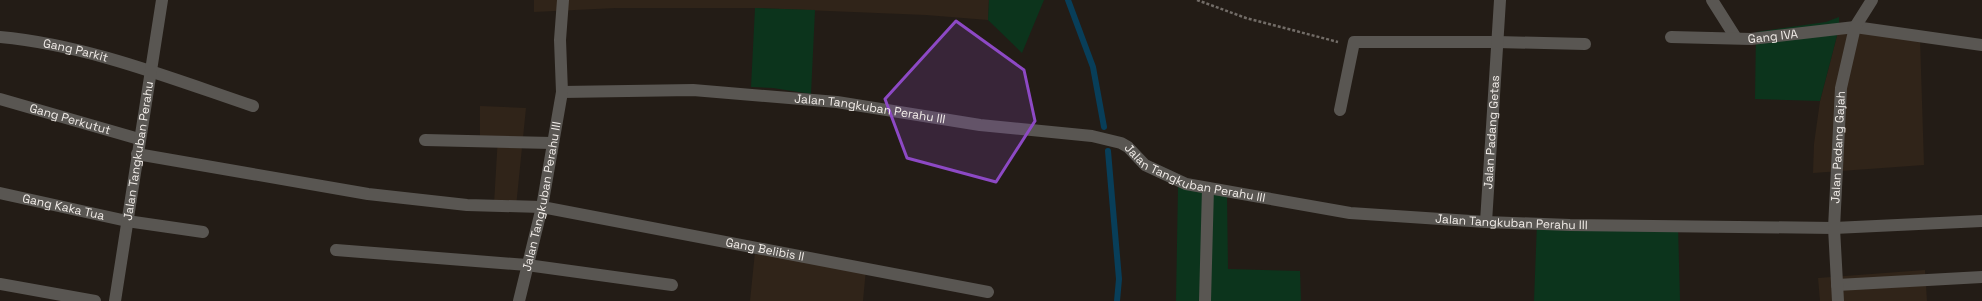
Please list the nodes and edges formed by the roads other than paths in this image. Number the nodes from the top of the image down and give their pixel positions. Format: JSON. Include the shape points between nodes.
{"nodes":[{"id":1,"x":162,"y":0,"type":"edge"},
{"id":2,"x":563,"y":0,"type":"edge"},
{"id":3,"x":1500,"y":0,"type":"edge"},
{"id":4,"x":1712,"y":0,"type":"edge"},
{"id":5,"x":1872,"y":0,"type":"edge"},
{"id":6,"x":1855,"y":27,"type":"junction"},
{"id":7,"x":0,"y":37,"type":"edge"},
{"id":8,"x":1671,"y":37,"type":"dead end"},
{"id":9,"x":1736,"y":38,"type":"junction"},
{"id":10,"x":1497,"y":42,"type":"junction"},
{"id":11,"x":1585,"y":44,"type":"dead end"},
{"id":12,"x":1982,"y":45,"type":"edge"},
{"id":13,"x":151,"y":72,"type":"junction"},
{"id":14,"x":562,"y":92,"type":"junction"},
{"id":15,"x":0,"y":99,"type":"edge"},
{"id":16,"x":253,"y":106,"type":"dead end"},
{"id":17,"x":1340,"y":110,"type":"dead end"},
{"id":18,"x":140,"y":140,"type":"junction"},
{"id":19,"x":425,"y":140,"type":"dead end"},
{"id":20,"x":552,"y":143,"type":"junction"},
{"id":21,"x":137,"y":154,"type":"junction"},
{"id":22,"x":1208,"y":188,"type":"junction"},
{"id":23,"x":0,"y":193,"type":"edge"},
{"id":24,"x":542,"y":206,"type":"junction"},
{"id":25,"x":127,"y":221,"type":"junction"},
{"id":26,"x":1982,"y":221,"type":"edge"},
{"id":27,"x":1486,"y":222,"type":"junction"},
{"id":28,"x":1834,"y":228,"type":"junction"},
{"id":29,"x":204,"y":232,"type":"dead end"},
{"id":30,"x":336,"y":250,"type":"dead end"},
{"id":31,"x":527,"y":265,"type":"junction"},
{"id":32,"x":1982,"y":277,"type":"edge"},
{"id":33,"x":0,"y":284,"type":"edge"},
{"id":34,"x":672,"y":284,"type":"dead end"},
{"id":35,"x":1837,"y":284,"type":"junction"},
{"id":36,"x":988,"y":292,"type":"dead end"},
{"id":37,"x":95,"y":301,"type":"edge"},
{"id":38,"x":115,"y":301,"type":"edge"},
{"id":39,"x":519,"y":301,"type":"edge"},
{"id":40,"x":1205,"y":301,"type":"edge"},
{"id":41,"x":1838,"y":301,"type":"edge"}],
"edges":[{"from":1,"to":13,"type":"street","name":"Jalan Tangkuban Perahu"},
{"from":2,"to":14,"type":"street","name":"Jalan Tangkuban Perahu III","via":[[560,40]]},
{"from":3,"to":10,"type":"street","name":"Jalan Padang Getas"},
{"from":4,"to":9,"type":"street","name":"Gang IVA"},
{"from":5,"to":6,"type":"street","name":"Jalan Padang Gajah"},
{"from":6,"to":9,"type":"street","name":"Gang IVA","via":[[1751,39]]},
{"from":6,"to":12,"type":"street","name":"Gang IVA"},
{"from":6,"to":28,"type":"street","name":"Jalan Padang Gajah","via":[[1841,88]]},
{"from":7,"to":13,"type":"street","name":"Gang Parkit","via":[[73,48]]},
{"from":8,"to":9,"type":"street"},
{"from":10,"to":11,"type":"street"},
{"from":10,"to":17,"type":"street","via":[[1354,42]]},
{"from":10,"to":27,"type":"street","name":"Jalan Padang Getas"},
{"from":13,"to":16,"type":"street","name":"Gang Parkit"},
{"from":13,"to":18,"type":"street","name":"Jalan Tangkuban Perahu"},
{"from":14,"to":20,"type":"street","name":"Jalan Tangkuban Perahu III"},
{"from":14,"to":22,"type":"street","name":"Jalan Tangkuban Perahu III","via":[[693,90],[829,101],[980,125],[1092,136],[1121,143],[1145,166],[1186,184]]},
{"from":15,"to":18,"type":"street","name":"Gang Perkutut"},
{"from":18,"to":21,"type":"street","name":"Jalan Tangkuban Perahu"},
{"from":19,"to":20,"type":"street"},
{"from":20,"to":24,"type":"street","name":"Jalan Tangkuban Perahu III"},
{"from":21,"to":24,"type":"street","name":"Gang Belibis II","via":[[368,194],[467,205]]},
{"from":21,"to":25,"type":"street","name":"Jalan Tangkuban Perahu"},
{"from":22,"to":27,"type":"street","name":"Jalan Tangkuban Perahu III","via":[[1350,213]]},
{"from":22,"to":40,"type":"street"},
{"from":23,"to":25,"type":"street","name":"Gang Kaka Tua"},
{"from":24,"to":31,"type":"street","name":"Jalan Tangkuban Perahu III"},
{"from":24,"to":36,"type":"street","name":"Gang Belibis II"},
{"from":25,"to":29,"type":"street","name":"Gang Kaka Tua"},
{"from":25,"to":38,"type":"street","name":"Jalan Tangkuban Perahu"},
{"from":26,"to":28,"type":"street","name":"Jalan Tangkuban Perahu III"},
{"from":27,"to":28,"type":"street","name":"Jalan Tangkuban Perahu III"},
{"from":28,"to":35,"type":"street","name":"Jalan Padang Gajah"},
{"from":30,"to":31,"type":"street"},
{"from":31,"to":34,"type":"street"},
{"from":31,"to":39,"type":"street","name":"Jalan Tangkuban Perahu III"},
{"from":32,"to":35,"type":"street"},
{"from":33,"to":37,"type":"street"},
{"from":35,"to":41,"type":"street","name":"Jalan Padang Gajah"}]}
